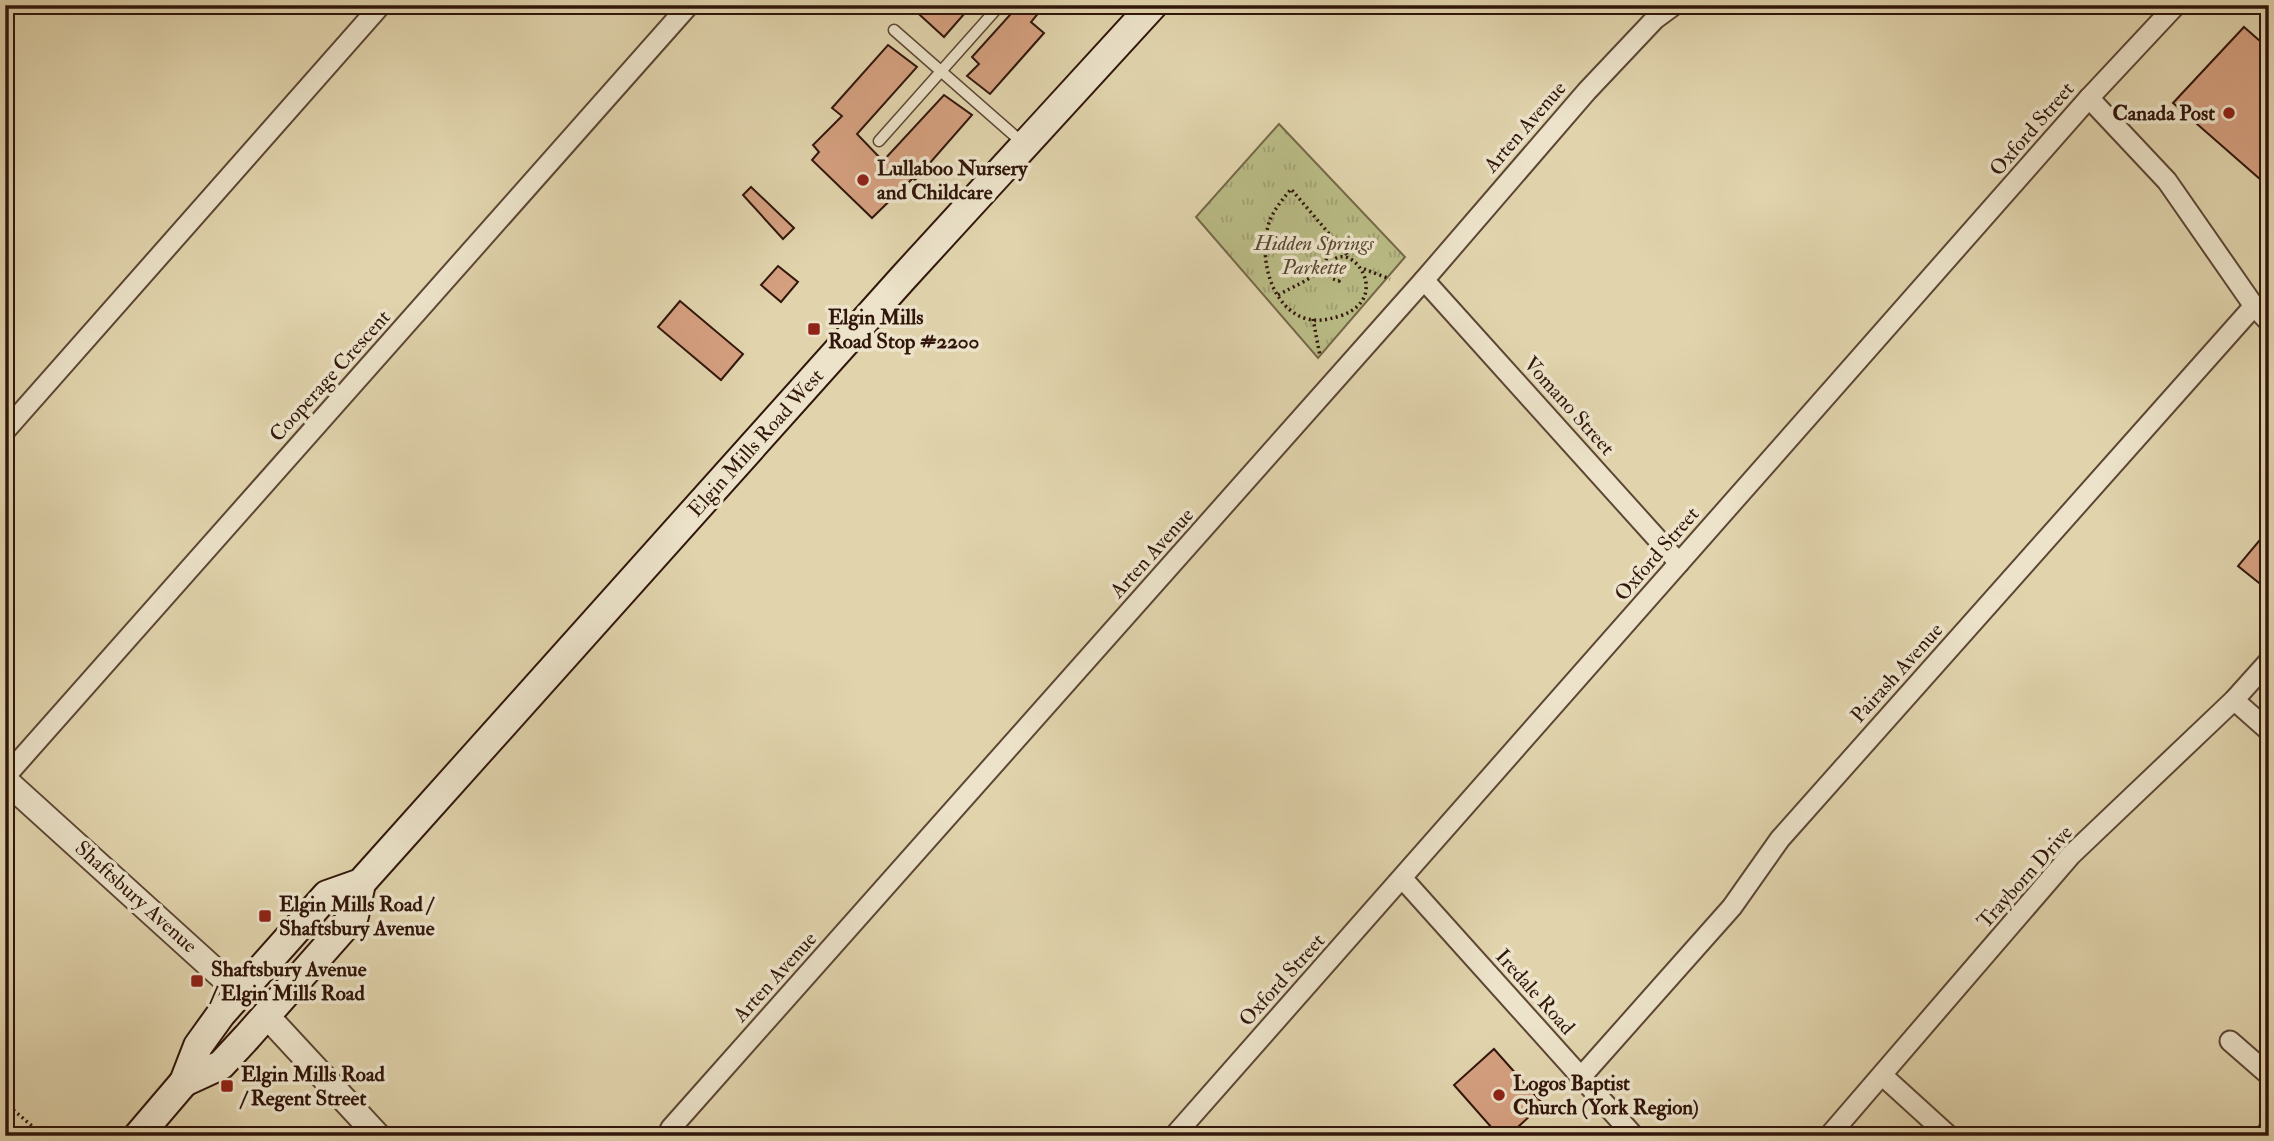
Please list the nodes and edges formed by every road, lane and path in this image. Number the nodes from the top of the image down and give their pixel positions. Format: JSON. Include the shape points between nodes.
{"nodes":[{"id":1,"x":380,"y":5,"type":"edge"},
{"id":2,"x":689,"y":5,"type":"edge"},
{"id":3,"x":1000,"y":5,"type":"edge"},
{"id":4,"x":1153,"y":5,"type":"edge"},
{"id":5,"x":1674,"y":5,"type":"edge"},
{"id":6,"x":2176,"y":5,"type":"edge"},
{"id":7,"x":894,"y":30,"type":"dead end"},
{"id":8,"x":942,"y":72,"type":"junction"},
{"id":9,"x":2089,"y":98,"type":"junction"},
{"id":10,"x":879,"y":141,"type":"dead end"},
{"id":11,"x":1025,"y":145,"type":"junction"},
{"id":12,"x":1334,"y":239,"type":"junction"},
{"id":13,"x":1349,"y":257,"type":"junction"},
{"id":14,"x":1362,"y":268,"type":"junction"},
{"id":15,"x":1337,"y":272,"type":"dead end"},
{"id":16,"x":1390,"y":279,"type":"dead end"},
{"id":17,"x":1424,"y":280,"type":"junction"},
{"id":18,"x":1278,"y":295,"type":"junction"},
{"id":19,"x":2254,"y":306,"type":"junction"},
{"id":20,"x":1313,"y":319,"type":"junction"},
{"id":21,"x":2269,"y":322,"type":"edge"},
{"id":22,"x":1320,"y":356,"type":"dead end"},
{"id":23,"x":5,"y":431,"type":"edge"},
{"id":24,"x":1679,"y":563,"type":"junction"},
{"id":25,"x":2269,"y":661,"type":"edge"},
{"id":26,"x":2234,"y":700,"type":"junction"},
{"id":27,"x":2269,"y":731,"type":"edge"},
{"id":28,"x":5,"y":778,"type":"edge"},
{"id":29,"x":1403,"y":878,"type":"junction"},
{"id":30,"x":361,"y":883,"type":"junction"},
{"id":31,"x":240,"y":993,"type":"junction"},
{"id":32,"x":266,"y":1015,"type":"junction"},
{"id":33,"x":2230,"y":1041,"type":"dead end"},
{"id":34,"x":2269,"y":1075,"type":"edge"},
{"id":35,"x":1883,"y":1076,"type":"junction"},
{"id":36,"x":1581,"y":1077,"type":"junction"},
{"id":37,"x":184,"y":1082,"type":"junction"},
{"id":38,"x":5,"y":1103,"type":"edge"},
{"id":39,"x":2269,"y":1130,"type":"edge"},
{"id":40,"x":44,"y":1136,"type":"edge"},
{"id":41,"x":138,"y":1136,"type":"edge"},
{"id":42,"x":378,"y":1136,"type":"edge"},
{"id":43,"x":667,"y":1136,"type":"edge"},
{"id":44,"x":1174,"y":1136,"type":"edge"},
{"id":45,"x":1634,"y":1136,"type":"edge"},
{"id":46,"x":1829,"y":1136,"type":"edge"},
{"id":47,"x":1949,"y":1136,"type":"edge"},
{"id":48,"x":2264,"y":1136,"type":"edge"}],
"edges":[{"from":1,"to":23,"type":"street"},
{"from":2,"to":28,"type":"street","name":"Cooperage Crescent"},
{"from":3,"to":8,"type":"lane"},
{"from":4,"to":11,"type":"main road","name":"Elgin Mills Road West"},
{"from":5,"to":17,"type":"street","name":"Arten Avenue","via":[[1654,19],[1587,91]]},
{"from":6,"to":9,"type":"street","name":"Oxford Street"},
{"from":7,"to":8,"type":"lane"},
{"from":8,"to":10,"type":"lane"},
{"from":8,"to":11,"type":"lane"},
{"from":9,"to":19,"type":"street","via":[[2167,181]]},
{"from":9,"to":24,"type":"street","name":"Oxford Street"},
{"from":11,"to":30,"type":"main road","name":"Elgin Mills Road West"},
{"from":12,"to":13,"type":"path"},
{"from":12,"to":18,"type":"path","via":[[1320,271]]},
{"from":12,"to":18,"type":"path","via":[[1291,189],[1270,220],[1265,242],[1266,265]]},
{"from":13,"to":14,"type":"path"},
{"from":13,"to":15,"type":"path","via":[[1329,265],[1327,272],[1339,281],[1342,276]]},
{"from":14,"to":16,"type":"path"},
{"from":14,"to":20,"type":"path","via":[[1367,290],[1359,304],[1346,314]]},
{"from":17,"to":24,"type":"street","name":"Vomano Street"},
{"from":17,"to":43,"type":"street","name":"Arten Avenue"},
{"from":18,"to":20,"type":"path","via":[[1302,317]]},
{"from":19,"to":21,"type":"street"},
{"from":19,"to":36,"type":"street","name":"Pairash Avenue","via":[[1780,839],[1732,907]]},
{"from":20,"to":22,"type":"path"},
{"from":24,"to":29,"type":"street","name":"Oxford Street"},
{"from":25,"to":26,"type":"street","name":"Trayborn Drive"},
{"from":26,"to":27,"type":"street"},
{"from":26,"to":35,"type":"street","name":"Trayborn Drive","via":[[2071,855]]},
{"from":28,"to":31,"type":"street","name":"Shaftsbury Avenue"},
{"from":29,"to":36,"type":"street","name":"Iredale Road"},
{"from":29,"to":44,"type":"street","name":"Oxford Street"},
{"from":30,"to":31,"type":"main road","name":"Elgin Mills Road West","via":[[327,895]]},
{"from":30,"to":32,"type":"main road","name":"Elgin Mills Road West","via":[[354,916]]},
{"from":31,"to":32,"type":"street","name":"Shaftsbury Avenue"},
{"from":31,"to":37,"type":"main road","name":"Elgin Mills Road West","via":[[198,1046]]},
{"from":32,"to":37,"type":"main road","name":"Elgin Mills Road West","via":[[221,1065]]},
{"from":32,"to":42,"type":"street"},
{"from":33,"to":34,"type":"street"},
{"from":35,"to":46,"type":"street","name":"Trayborn Drive"},
{"from":35,"to":47,"type":"street"},
{"from":36,"to":45,"type":"street","name":"Iredale Road"},
{"from":37,"to":41,"type":"main road","name":"Elgin Mills Road West"},
{"from":38,"to":40,"type":"path"},
{"from":39,"to":48,"type":"street"}]}
